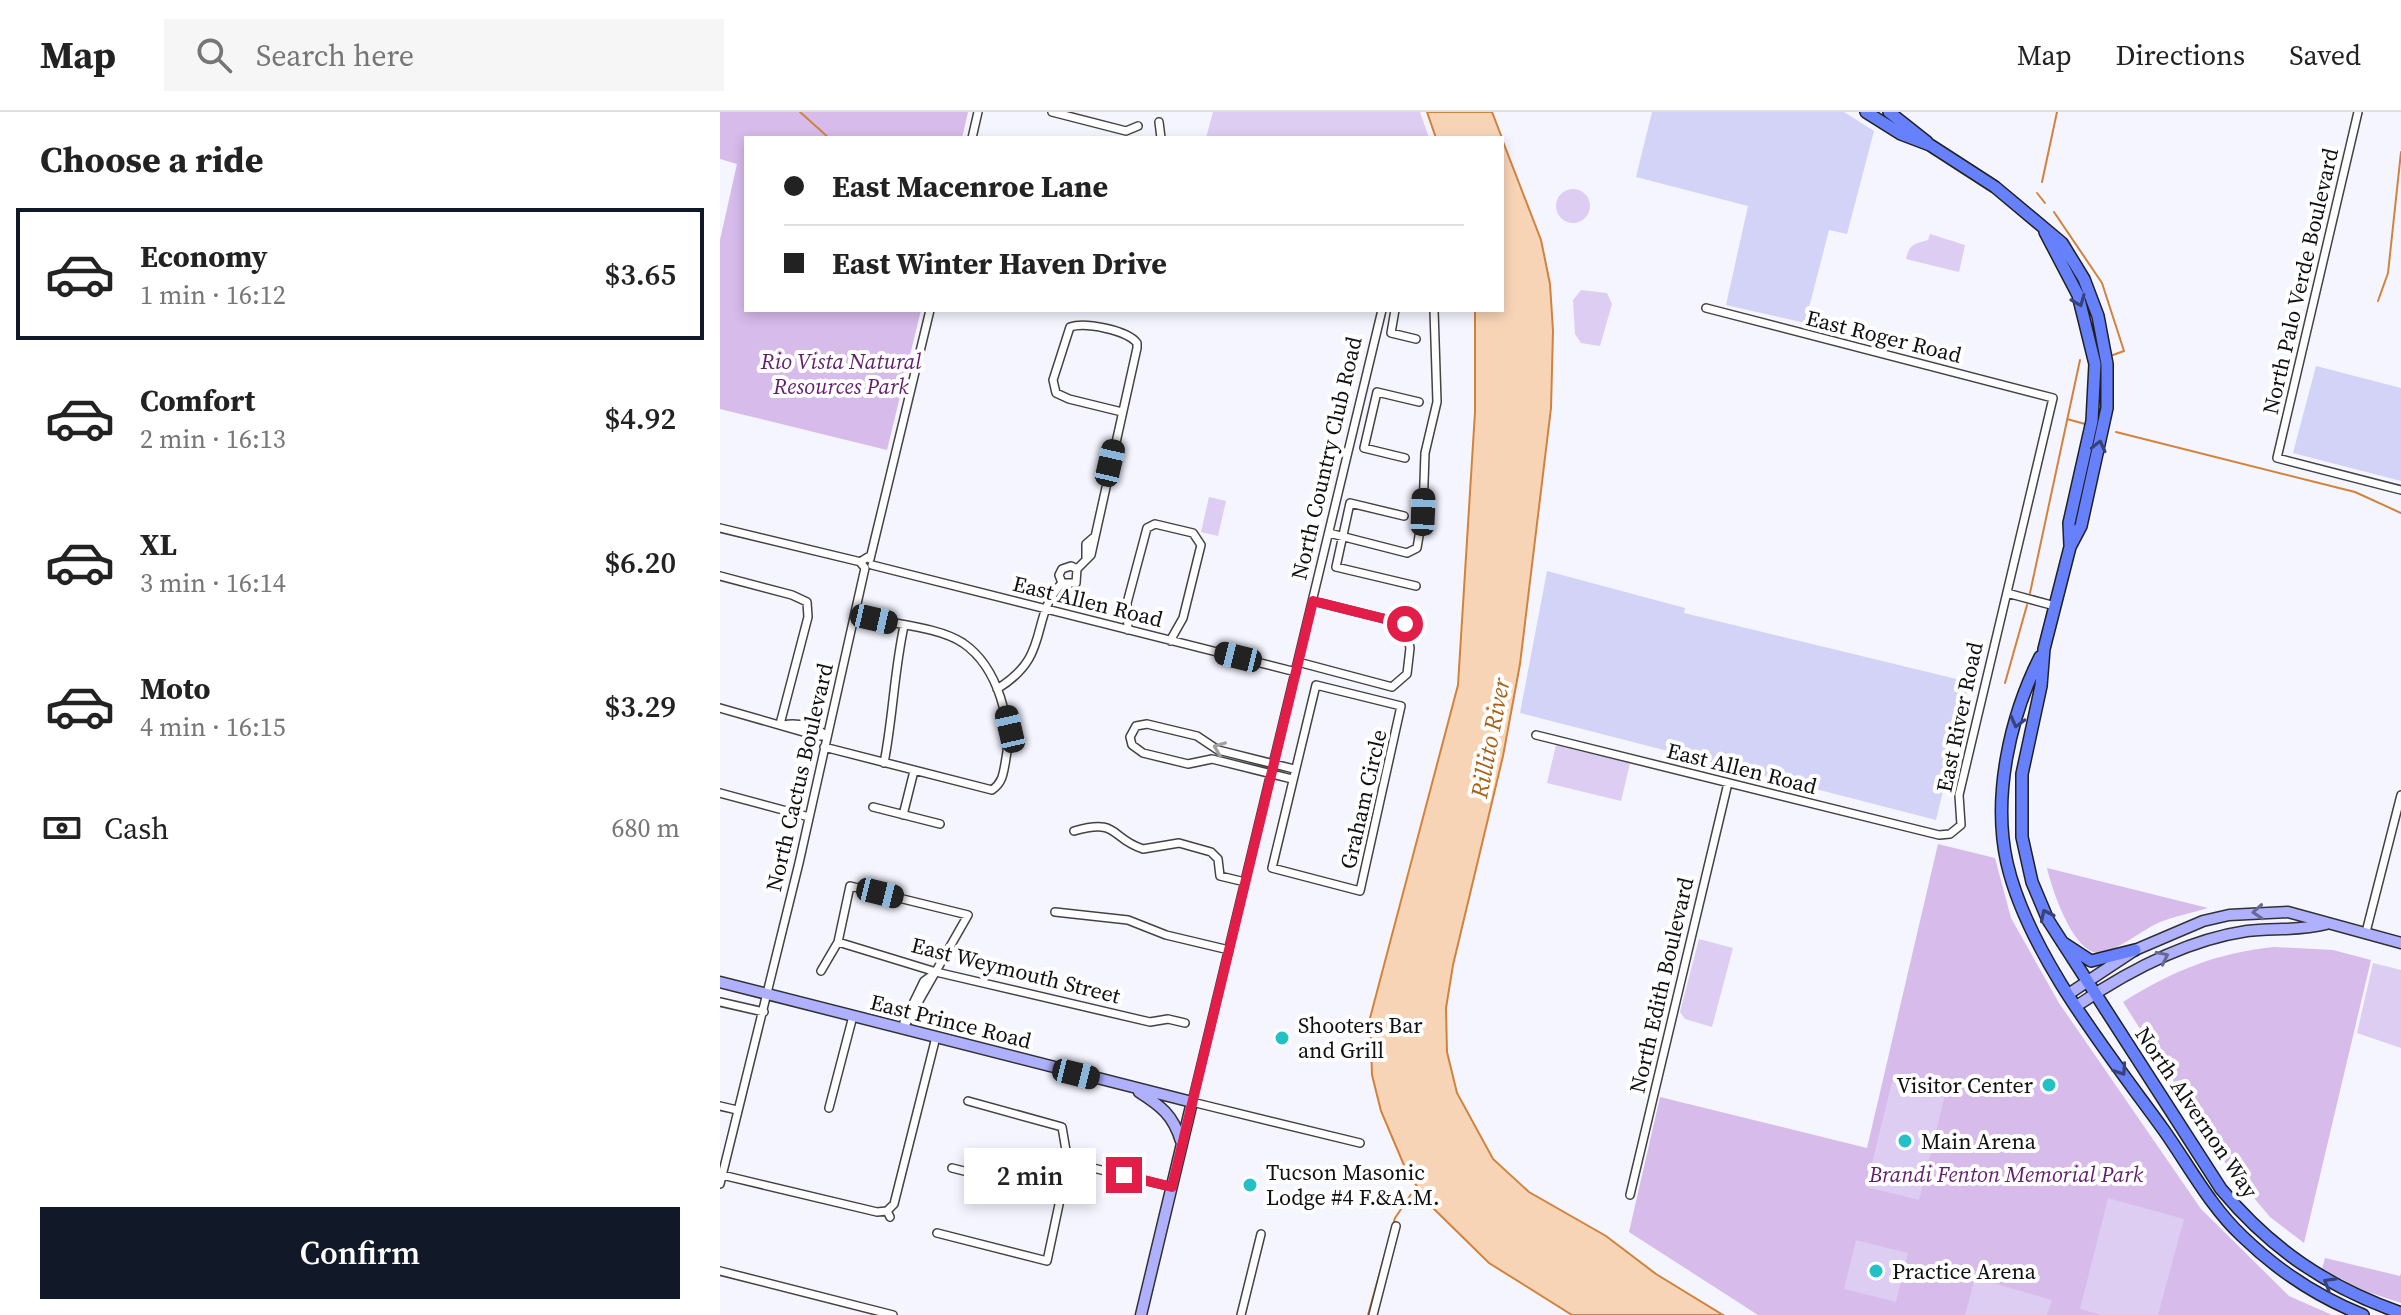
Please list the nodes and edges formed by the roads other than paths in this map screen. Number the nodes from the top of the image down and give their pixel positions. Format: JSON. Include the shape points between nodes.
{"nodes":[{"id":1,"x":978,"y":112,"type":"edge"},
{"id":2,"x":1052,"y":112,"type":"edge"},
{"id":3,"x":1866,"y":112,"type":"edge"},
{"id":4,"x":1889,"y":112,"type":"edge"},
{"id":5,"x":2358,"y":112,"type":"edge"},
{"id":6,"x":1159,"y":122,"type":"dead end"},
{"id":7,"x":1138,"y":126,"type":"dead end"},
{"id":8,"x":972,"y":136,"type":"edge"},
{"id":9,"x":1161,"y":136,"type":"edge"},
{"id":10,"x":1930,"y":145,"type":"junction"},
{"id":11,"x":1706,"y":308,"type":"dead end"},
{"id":12,"x":929,"y":312,"type":"edge"},
{"id":13,"x":1382,"y":312,"type":"edge"},
{"id":14,"x":1395,"y":312,"type":"edge"},
{"id":15,"x":1434,"y":312,"type":"edge"},
{"id":16,"x":1416,"y":339,"type":"dead end"},
{"id":17,"x":2053,"y":398,"type":"joint"},
{"id":18,"x":1419,"y":402,"type":"dead end"},
{"id":19,"x":1122,"y":412,"type":"junction"},
{"id":20,"x":1357,"y":413,"type":"junction"},
{"id":21,"x":1370,"y":417,"type":"junction"},
{"id":22,"x":1405,"y":458,"type":"dead end"},
{"id":23,"x":2401,"y":490,"type":"edge"},
{"id":24,"x":1404,"y":516,"type":"dead end"},
{"id":25,"x":720,"y":528,"type":"edge"},
{"id":26,"x":1329,"y":533,"type":"junction"},
{"id":27,"x":1343,"y":537,"type":"junction"},
{"id":28,"x":866,"y":563,"type":"junction"},
{"id":29,"x":1077,"y":569,"type":"junction"},
{"id":30,"x":720,"y":576,"type":"edge"},
{"id":31,"x":1062,"y":583,"type":"junction"},
{"id":32,"x":1416,"y":586,"type":"dead end"},
{"id":33,"x":2007,"y":593,"type":"junction"},
{"id":34,"x":1313,"y":601,"type":"junction"},
{"id":35,"x":2055,"y":606,"type":"junction"},
{"id":36,"x":1047,"y":610,"type":"junction"},
{"id":37,"x":874,"y":619,"type":"dead end"},
{"id":38,"x":904,"y":626,"type":"junction"},
{"id":39,"x":1128,"y":630,"type":"junction"},
{"id":40,"x":1170,"y":641,"type":"junction"},
{"id":41,"x":2044,"y":649,"type":"junction"},
{"id":42,"x":1298,"y":662,"type":"junction"},
{"id":43,"x":1296,"y":672,"type":"junction"},
{"id":44,"x":997,"y":689,"type":"junction"},
{"id":45,"x":720,"y":708,"type":"edge"},
{"id":46,"x":782,"y":724,"type":"junction"},
{"id":47,"x":1536,"y":735,"type":"dead end"},
{"id":48,"x":827,"y":736,"type":"junction"},
{"id":49,"x":824,"y":747,"type":"junction"},
{"id":50,"x":884,"y":763,"type":"junction"},
{"id":51,"x":1274,"y":764,"type":"junction"},
{"id":52,"x":1294,"y":769,"type":"junction"},
{"id":53,"x":914,"y":771,"type":"junction"},
{"id":54,"x":1271,"y":774,"type":"junction"},
{"id":55,"x":1292,"y":779,"type":"junction"},
{"id":56,"x":1728,"y":783,"type":"junction"},
{"id":57,"x":720,"y":793,"type":"edge"},
{"id":58,"x":2401,"y":795,"type":"edge"},
{"id":59,"x":873,"y":807,"type":"dead end"},
{"id":60,"x":903,"y":815,"type":"junction"},
{"id":61,"x":809,"y":817,"type":"junction"},
{"id":62,"x":940,"y":824,"type":"dead end"},
{"id":63,"x":1074,"y":831,"type":"dead end"},
{"id":64,"x":1939,"y":835,"type":"joint"},
{"id":65,"x":1245,"y":882,"type":"junction"},
{"id":66,"x":1055,"y":912,"type":"dead end"},
{"id":67,"x":2328,"y":924,"type":"junction"},
{"id":68,"x":2366,"y":932,"type":"junction"},
{"id":69,"x":2059,"y":940,"type":"junction"},
{"id":70,"x":838,"y":942,"type":"junction"},
{"id":71,"x":2401,"y":943,"type":"edge"},
{"id":72,"x":1229,"y":950,"type":"junction"},
{"id":73,"x":2135,"y":950,"type":"junction"},
{"id":74,"x":821,"y":971,"type":"dead end"},
{"id":75,"x":936,"y":972,"type":"junction"},
{"id":76,"x":720,"y":982,"type":"edge"},
{"id":77,"x":2086,"y":982,"type":"junction"},
{"id":78,"x":2070,"y":993,"type":"junction"},
{"id":79,"x":768,"y":994,"type":"junction"},
{"id":80,"x":2095,"y":995,"type":"junction"},
{"id":81,"x":720,"y":1002,"type":"edge"},
{"id":82,"x":2078,"y":1005,"type":"junction"},
{"id":83,"x":764,"y":1012,"type":"junction"},
{"id":84,"x":853,"y":1016,"type":"junction"},
{"id":85,"x":1185,"y":1023,"type":"dead end"},
{"id":86,"x":903,"y":1029,"type":"junction"},
{"id":87,"x":936,"y":1037,"type":"junction"},
{"id":88,"x":1130,"y":1087,"type":"junction"},
{"id":89,"x":968,"y":1101,"type":"dead end"},
{"id":90,"x":1192,"y":1102,"type":"junction"},
{"id":91,"x":720,"y":1106,"type":"edge"},
{"id":92,"x":829,"y":1108,"type":"dead end"},
{"id":93,"x":737,"y":1110,"type":"junction"},
{"id":94,"x":1360,"y":1143,"type":"dead end"},
{"id":95,"x":1182,"y":1145,"type":"junction"},
{"id":96,"x":1068,"y":1162,"type":"junction"},
{"id":97,"x":952,"y":1168,"type":"dead end"},
{"id":98,"x":721,"y":1180,"type":"edge"},
{"id":99,"x":1172,"y":1187,"type":"junction"},
{"id":100,"x":1060,"y":1195,"type":"junction"},
{"id":101,"x":1630,"y":1195,"type":"dead end"},
{"id":102,"x":1396,"y":1226,"type":"dead end"},
{"id":103,"x":937,"y":1233,"type":"dead end"},
{"id":104,"x":1261,"y":1234,"type":"dead end"},
{"id":105,"x":720,"y":1271,"type":"edge"},
{"id":106,"x":2401,"y":1313,"type":"edge"},
{"id":107,"x":1145,"y":1314,"type":"edge"},
{"id":108,"x":893,"y":1315,"type":"edge"},
{"id":109,"x":1241,"y":1315,"type":"edge"},
{"id":110,"x":1373,"y":1315,"type":"edge"},
{"id":111,"x":2363,"y":1315,"type":"edge"}],
"edges":[{"from":1,"to":8,"type":"street"},
{"from":2,"to":7,"type":"street","via":[[1126,131]]},
{"from":3,"to":10,"type":"main road"},
{"from":4,"to":10,"type":"main road"},
{"from":5,"to":23,"type":"street","name":"North Palo Verde Boulevard","via":[[2277,458]]},
{"from":6,"to":9,"type":"street"},
{"from":10,"to":35,"type":"main road","via":[[1996,188],[2062,243],[2098,316],[2107,364],[2102,432],[2081,526]]},
{"from":11,"to":17,"type":"street","name":"East Roger Road"},
{"from":12,"to":28,"type":"street","name":"North Cactus Boulevard"},
{"from":13,"to":20,"type":"street","name":"North Country Club Road"},
{"from":14,"to":16,"type":"street","via":[[1391,333]]},
{"from":15,"to":27,"type":"street","via":[[1437,407],[1425,453],[1417,548],[1407,553]]},
{"from":17,"to":33,"type":"street","name":"East River Road"},
{"from":18,"to":21,"type":"street","via":[[1377,392]]},
{"from":19,"to":19,"type":"street","via":[[1137,348],[1133,337],[1082,324],[1070,327],[1053,380],[1056,393]]},
{"from":19,"to":29,"type":"street","via":[[1091,555]]},
{"from":20,"to":21,"type":"street"},
{"from":20,"to":26,"type":"street","name":"North Country Club Road"},
{"from":21,"to":22,"type":"street","via":[[1364,448]]},
{"from":24,"to":27,"type":"street","via":[[1350,503]]},
{"from":25,"to":28,"type":"street","name":"East Allen Road"},
{"from":26,"to":27,"type":"street"},
{"from":26,"to":34,"type":"street","name":"North Country Club Road"},
{"from":27,"to":32,"type":"street","via":[[1336,567]]},
{"from":28,"to":36,"type":"street","name":"East Allen Road"},
{"from":28,"to":48,"type":"street","name":"North Cactus Boulevard"},
{"from":29,"to":31,"type":"street","via":[[1076,583]]},
{"from":29,"to":31,"type":"street","via":[[1062,569]]},
{"from":30,"to":46,"type":"street","via":[[807,602]]},
{"from":31,"to":36,"type":"street"},
{"from":33,"to":35,"type":"street"},
{"from":33,"to":64,"type":"street","name":"East River Road","via":[[1959,795],[1961,825]]},
{"from":34,"to":42,"type":"street","name":"North Country Club Road"},
{"from":34,"to":42,"type":"street","via":[[1405,624],[1410,648],[1407,674],[1392,687]]},
{"from":35,"to":41,"type":"main road"},
{"from":36,"to":39,"type":"street","name":"East Allen Road"},
{"from":36,"to":44,"type":"street","via":[[1029,663]]},
{"from":37,"to":38,"type":"street"},
{"from":38,"to":44,"type":"street","via":[[960,641],[972,650]]},
{"from":38,"to":50,"type":"street"},
{"from":39,"to":40,"type":"street","name":"East Allen Road"},
{"from":39,"to":40,"type":"street","via":[[1127,603],[1147,528],[1155,524],[1193,533],[1201,545],[1183,618]]},
{"from":40,"to":43,"type":"street","name":"East Allen Road"},
{"from":69,"to":41,"type":"main road","one_way":true,"via":[[2032,882],[2020,809],[2023,761]]},
{"from":41,"to":78,"type":"main road","one_way":true,"via":[[2028,681],[2009,753],[2002,830],[2020,904]]},
{"from":42,"to":43,"type":"street","name":"North Country Club Road"},
{"from":43,"to":51,"type":"street","name":"North Country Club Road"},
{"from":44,"to":53,"type":"street","via":[[1010,729],[1002,780],[992,790]]},
{"from":45,"to":46,"type":"street"},
{"from":46,"to":48,"type":"street"},
{"from":47,"to":56,"type":"street","name":"East Allen Road"},
{"from":48,"to":49,"type":"street","name":"North Cactus Boulevard"},
{"from":49,"to":50,"type":"street"},
{"from":49,"to":61,"type":"street","name":"North Cactus Boulevard"},
{"from":50,"to":53,"type":"street"},
{"from":51,"to":52,"type":"street"},
{"from":51,"to":54,"type":"street","name":"North Country Club Road"},
{"from":51,"to":54,"type":"street","one_way":true,"via":[[1147,724],[1136,726],[1130,737],[1143,753],[1188,764],[1212,759]]},
{"from":52,"to":55,"type":"street","name":"Graham Circle"},
{"from":52,"to":55,"type":"street","name":"Graham Circle","via":[[1316,685],[1401,706],[1360,891],[1272,868]]},
{"from":53,"to":60,"type":"street"},
{"from":54,"to":55,"type":"street"},
{"from":54,"to":65,"type":"street","name":"North Country Club Road"},
{"from":56,"to":64,"type":"street","name":"East Allen Road"},
{"from":56,"to":101,"type":"street","name":"North Edith Boulevard"},
{"from":57,"to":61,"type":"street"},
{"from":58,"to":68,"type":"street"},
{"from":59,"to":60,"type":"street"},
{"from":60,"to":62,"type":"street"},
{"from":61,"to":79,"type":"street","name":"North Cactus Boulevard"},
{"from":63,"to":65,"type":"street","via":[[1101,826],[1143,849],[1179,843],[1211,852],[1218,859],[1220,876]]},
{"from":65,"to":72,"type":"street","name":"North Country Club Road"},
{"from":66,"to":72,"type":"street","via":[[1128,920]]},
{"from":67,"to":68,"type":"main road"},
{"from":67,"to":73,"type":"main road","one_way":true,"via":[[2288,912],[2229,915]]},
{"from":80,"to":67,"type":"main road","one_way":true,"via":[[2171,953],[2209,940]]},
{"from":68,"to":71,"type":"main road"},
{"from":69,"to":73,"type":"main road","via":[[2091,961]]},
{"from":69,"to":77,"type":"main road"},
{"from":70,"to":74,"type":"street"},
{"from":70,"to":75,"type":"street","name":"East Weymouth Street"},
{"from":70,"to":75,"type":"street","via":[[850,886],[968,915]]},
{"from":72,"to":90,"type":"street","name":"North Country Club Road"},
{"from":73,"to":77,"type":"main road"},
{"from":75,"to":85,"type":"street","name":"East Weymouth Street","via":[[1150,1022]]},
{"from":75,"to":86,"type":"street","via":[[905,1012]]},
{"from":76,"to":79,"type":"main road","name":"East Prince Road"},
{"from":77,"to":78,"type":"main road"},
{"from":77,"to":80,"type":"main road","name":"North Alvernon Way"},
{"from":78,"to":82,"type":"main road","name":"North Alvernon Way"},
{"from":79,"to":83,"type":"street","name":"North Cactus Boulevard"},
{"from":79,"to":84,"type":"main road","name":"East Prince Road"},
{"from":80,"to":82,"type":"main road"},
{"from":106,"to":80,"type":"main road","name":"North Alvernon Way","one_way":true,"via":[[2325,1281],[2245,1218]]},
{"from":81,"to":83,"type":"street"},
{"from":82,"to":111,"type":"main road","name":"North Alvernon Way","one_way":true,"via":[[2238,1233],[2297,1281]]},
{"from":83,"to":93,"type":"street","name":"North Cactus Boulevard"},
{"from":84,"to":86,"type":"main road","name":"East Prince Road"},
{"from":84,"to":92,"type":"street"},
{"from":86,"to":87,"type":"main road","name":"East Prince Road"},
{"from":87,"to":88,"type":"main road","name":"East Prince Road"},
{"from":87,"to":98,"type":"street","via":[[889,1214]]},
{"from":88,"to":90,"type":"main road","name":"East Prince Road"},
{"from":88,"to":95,"type":"main road","via":[[1175,1120]]},
{"from":89,"to":96,"type":"street","via":[[1062,1127]]},
{"from":90,"to":94,"type":"street","name":"East Prince Road"},
{"from":90,"to":95,"type":"main road","name":"North Country Club Road"},
{"from":91,"to":93,"type":"street"},
{"from":93,"to":98,"type":"street","name":"North Cactus Boulevard"},
{"from":95,"to":99,"type":"main road","name":"North Country Club Road"},
{"from":96,"to":99,"type":"street"},
{"from":96,"to":100,"type":"street"},
{"from":97,"to":100,"type":"street"},
{"from":99,"to":107,"type":"main road","name":"North Country Club Road"},
{"from":100,"to":103,"type":"street","via":[[1047,1261]]},
{"from":102,"to":110,"type":"street"},
{"from":104,"to":109,"type":"street"},
{"from":105,"to":108,"type":"street"}]}
